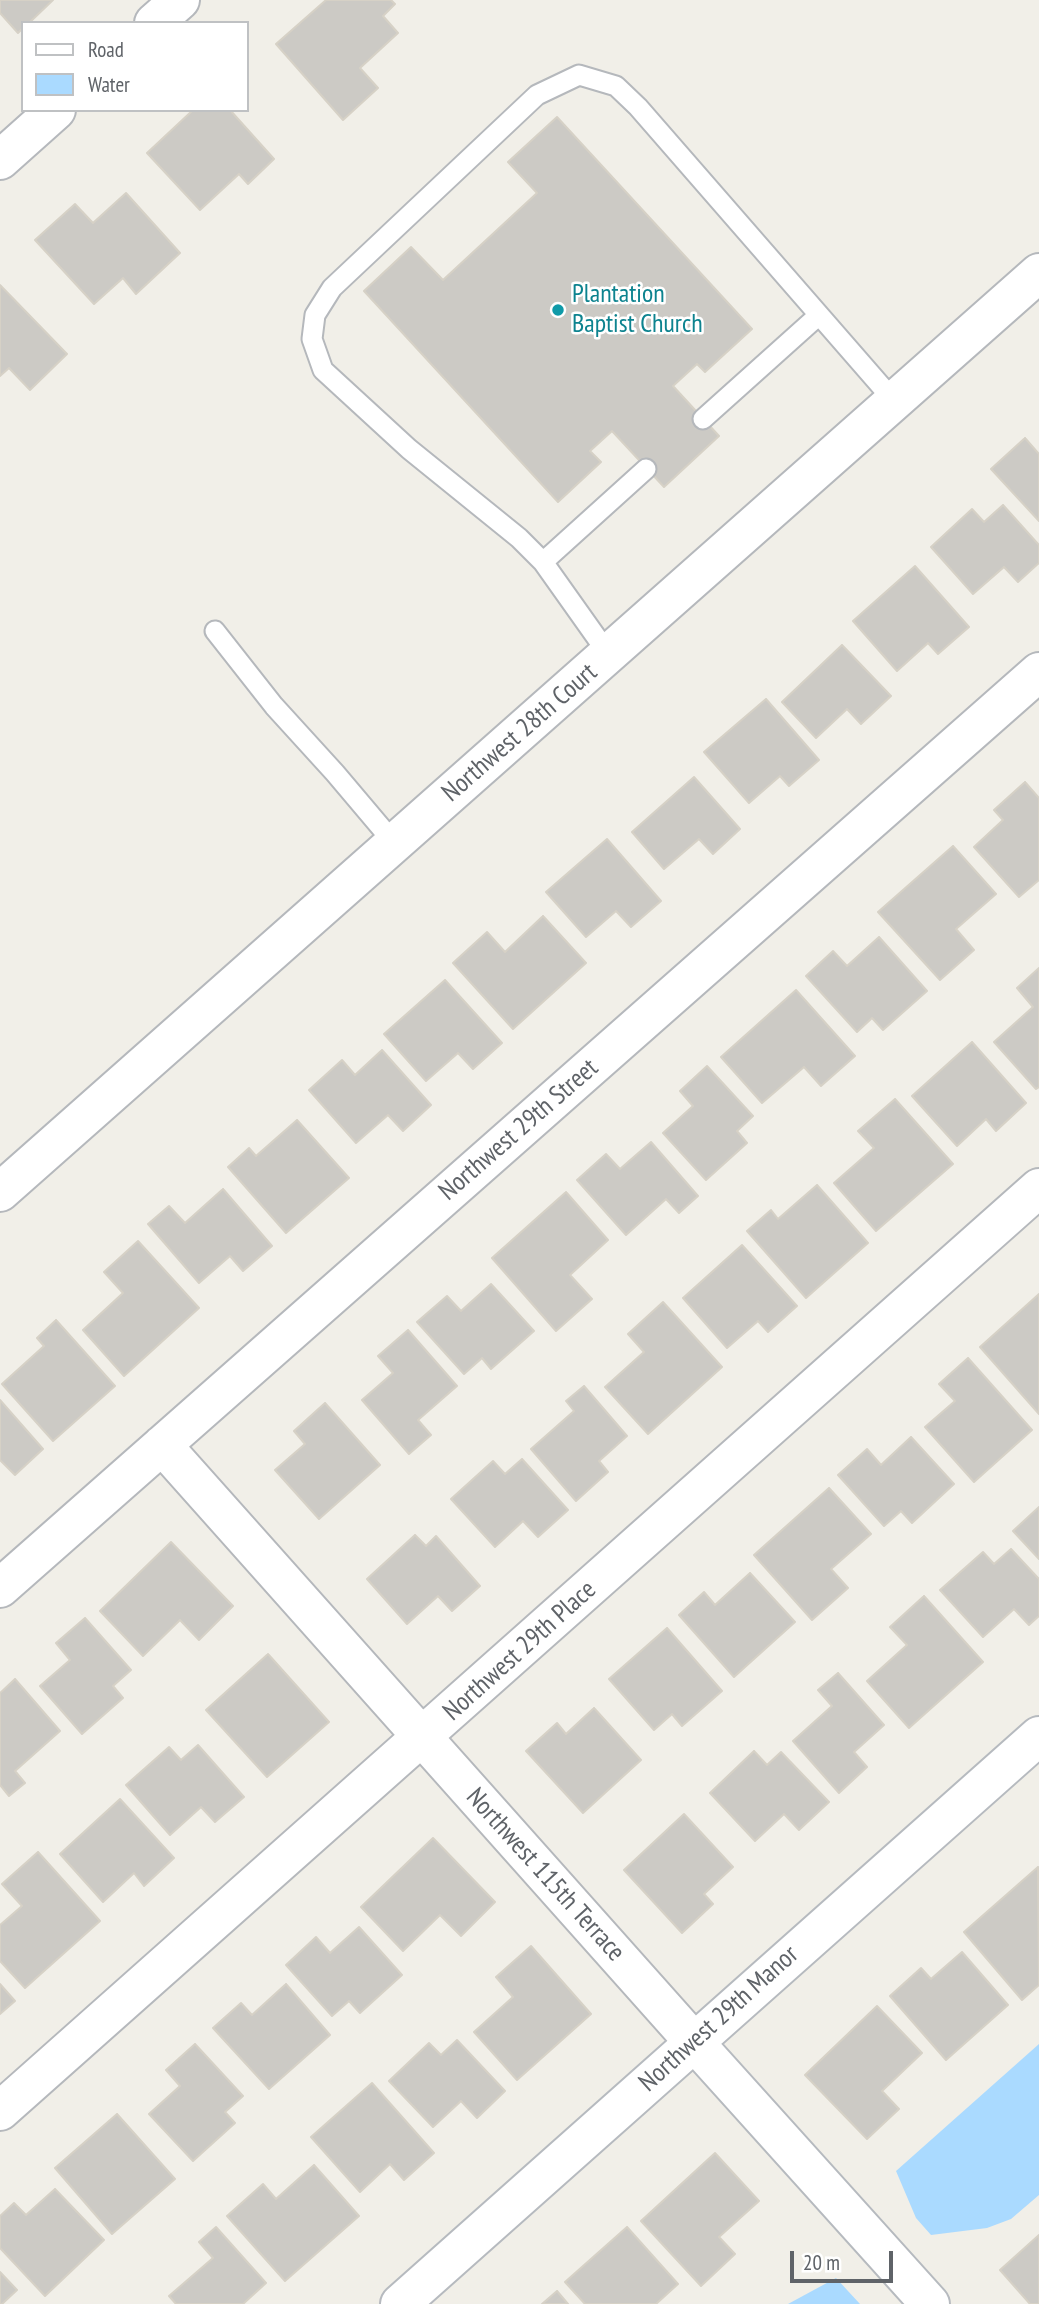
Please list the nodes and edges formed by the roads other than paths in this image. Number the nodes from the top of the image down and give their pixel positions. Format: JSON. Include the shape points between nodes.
{"nodes":[{"id":1,"x":180,"y":0,"type":"edge"},
{"id":2,"x":156,"y":21,"type":"edge"},
{"id":3,"x":54,"y":112,"type":"edge"},
{"id":4,"x":0,"y":160,"type":"edge"},
{"id":5,"x":1039,"y":273,"type":"edge"},
{"id":6,"x":819,"y":315,"type":"junction"},
{"id":7,"x":895,"y":402,"type":"junction"},
{"id":8,"x":703,"y":419,"type":"dead end"},
{"id":9,"x":646,"y":469,"type":"dead end"},
{"id":10,"x":543,"y":562,"type":"junction"},
{"id":11,"x":215,"y":631,"type":"dead end"},
{"id":12,"x":609,"y":655,"type":"junction"},
{"id":13,"x":1039,"y":672,"type":"edge"},
{"id":14,"x":395,"y":844,"type":"junction"},
{"id":15,"x":1039,"y":1188,"type":"edge"},
{"id":16,"x":0,"y":1192,"type":"edge"},
{"id":17,"x":162,"y":1445,"type":"junction"},
{"id":18,"x":0,"y":1588,"type":"edge"},
{"id":19,"x":1039,"y":1735,"type":"edge"},
{"id":20,"x":422,"y":1738,"type":"junction"},
{"id":21,"x":694,"y":2042,"type":"junction"},
{"id":22,"x":0,"y":2111,"type":"edge"},
{"id":23,"x":400,"y":2304,"type":"edge"},
{"id":24,"x":930,"y":2304,"type":"edge"}],
"edges":[{"from":1,"to":2,"type":"street"},
{"from":3,"to":4,"type":"street"},
{"from":5,"to":7,"type":"street","name":"Northwest 28th Court"},
{"from":6,"to":7,"type":"lane"},
{"from":6,"to":8,"type":"lane"},
{"from":6,"to":10,"type":"lane","via":[[616,86],[579,75],[537,94],[332,288],[315,315],[312,340],[324,370]]},
{"from":7,"to":12,"type":"street","name":"Northwest 28th Court"},
{"from":9,"to":10,"type":"lane"},
{"from":10,"to":12,"type":"lane"},
{"from":11,"to":14,"type":"lane"},
{"from":12,"to":14,"type":"street","name":"Northwest 28th Court"},
{"from":13,"to":17,"type":"street","name":"Northwest 29th Street"},
{"from":14,"to":16,"type":"street","name":"Northwest 28th Court"},
{"from":15,"to":20,"type":"street","name":"Northwest 29th Place"},
{"from":17,"to":18,"type":"street","name":"Northwest 29th Street"},
{"from":17,"to":20,"type":"street","name":"Northwest 115th Terrace"},
{"from":19,"to":21,"type":"street","name":"Northwest 29th Manor"},
{"from":20,"to":21,"type":"street","name":"Northwest 115th Terrace"},
{"from":20,"to":22,"type":"street","name":"Northwest 29th Place"},
{"from":21,"to":23,"type":"street","name":"Northwest 29th Manor"},
{"from":21,"to":24,"type":"street","name":"Northwest 115th Terrace"}]}
